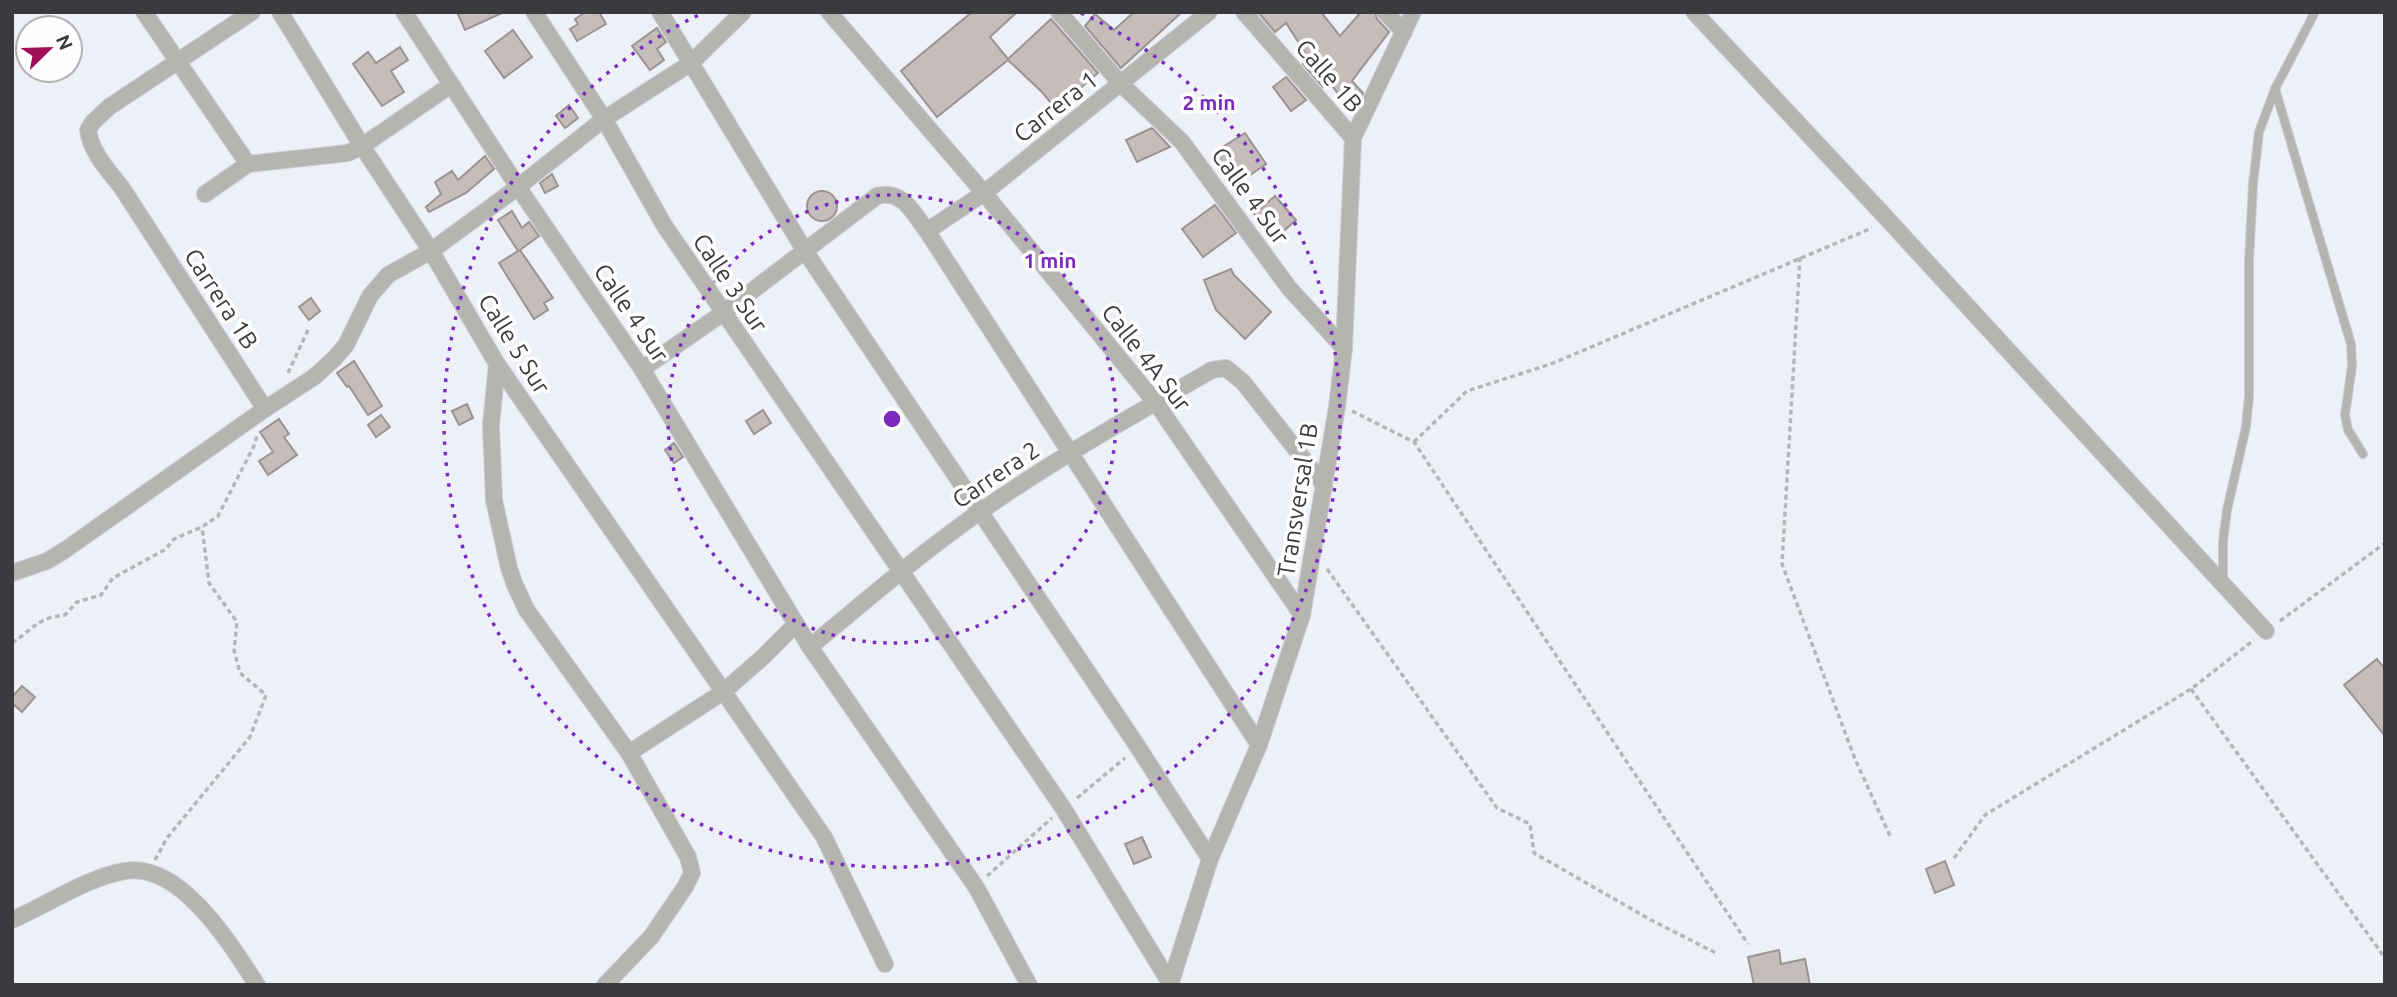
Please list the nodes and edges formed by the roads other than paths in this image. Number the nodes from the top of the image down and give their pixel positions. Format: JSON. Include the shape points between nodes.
{"nodes":[{"id":1,"x":144,"y":12,"type":"edge"},
{"id":2,"x":252,"y":12,"type":"edge"},
{"id":3,"x":280,"y":12,"type":"edge"},
{"id":4,"x":404,"y":12,"type":"edge"},
{"id":5,"x":534,"y":12,"type":"edge"},
{"id":6,"x":660,"y":12,"type":"edge"},
{"id":7,"x":743,"y":12,"type":"edge"},
{"id":8,"x":829,"y":12,"type":"edge"},
{"id":9,"x":1059,"y":12,"type":"edge"},
{"id":10,"x":1209,"y":12,"type":"edge"},
{"id":11,"x":1244,"y":12,"type":"edge"},
{"id":12,"x":1385,"y":12,"type":"edge"},
{"id":13,"x":1413,"y":12,"type":"edge"},
{"id":14,"x":1693,"y":12,"type":"edge"},
{"id":15,"x":2315,"y":12,"type":"edge"},
{"id":16,"x":1404,"y":32,"type":"junction"},
{"id":17,"x":179,"y":63,"type":"junction"},
{"id":18,"x":691,"y":63,"type":"junction"},
{"id":19,"x":1121,"y":84,"type":"junction"},
{"id":20,"x":451,"y":85,"type":"junction"},
{"id":21,"x":2275,"y":89,"type":"junction"},
{"id":22,"x":604,"y":119,"type":"junction"},
{"id":23,"x":1353,"y":138,"type":"junction"},
{"id":24,"x":362,"y":146,"type":"junction"},
{"id":25,"x":248,"y":164,"type":"junction"},
{"id":26,"x":518,"y":187,"type":"junction"},
{"id":27,"x":984,"y":193,"type":"junction"},
{"id":28,"x":205,"y":194,"type":"dead end"},
{"id":29,"x":927,"y":231,"type":"junction"},
{"id":30,"x":431,"y":251,"type":"junction"},
{"id":31,"x":805,"y":251,"type":"junction"},
{"id":32,"x":723,"y":313,"type":"junction"},
{"id":33,"x":1344,"y":348,"type":"junction"},
{"id":34,"x":497,"y":364,"type":"junction"},
{"id":35,"x":642,"y":369,"type":"junction"},
{"id":36,"x":1156,"y":403,"type":"junction"},
{"id":37,"x":265,"y":409,"type":"junction"},
{"id":38,"x":1069,"y":453,"type":"junction"},
{"id":39,"x":2363,"y":454,"type":"dead end"},
{"id":40,"x":1324,"y":485,"type":"junction"},
{"id":41,"x":980,"y":512,"type":"junction"},
{"id":42,"x":902,"y":571,"type":"junction"},
{"id":43,"x":12,"y":573,"type":"edge"},
{"id":44,"x":2223,"y":585,"type":"junction"},
{"id":45,"x":1302,"y":615,"type":"junction"},
{"id":46,"x":796,"y":624,"type":"junction"},
{"id":47,"x":2266,"y":631,"type":"road end"},
{"id":48,"x":810,"y":647,"type":"junction"},
{"id":49,"x":723,"y":692,"type":"junction"},
{"id":50,"x":1259,"y":745,"type":"junction"},
{"id":51,"x":629,"y":753,"type":"junction"},
{"id":52,"x":1210,"y":859,"type":"junction"},
{"id":53,"x":12,"y":920,"type":"edge"},
{"id":54,"x":885,"y":964,"type":"dead end"},
{"id":55,"x":1170,"y":984,"type":"edge"},
{"id":56,"x":257,"y":985,"type":"edge"},
{"id":57,"x":605,"y":985,"type":"edge"},
{"id":58,"x":1029,"y":985,"type":"edge"}],
"edges":[{"from":1,"to":17,"type":"street"},
{"from":2,"to":17,"type":"street","name":"Carrera 1B"},
{"from":3,"to":24,"type":"street","name":"Calle 5 Sur"},
{"from":4,"to":20,"type":"street","name":"Calle 4 Sur"},
{"from":5,"to":22,"type":"street","name":"Calle 3 Sur"},
{"from":6,"to":18,"type":"street"},
{"from":7,"to":18,"type":"street"},
{"from":8,"to":27,"type":"street","name":"Calle 4A Sur"},
{"from":9,"to":19,"type":"street","name":"Calle 4 Sur"},
{"from":10,"to":19,"type":"street","name":"Carrera 1"},
{"from":11,"to":23,"type":"street","name":"Calle 1B"},
{"from":12,"to":16,"type":"street"},
{"from":13,"to":16,"type":"street","name":"Transversal 1B"},
{"from":14,"to":44,"type":"street"},
{"from":15,"to":21,"type":"lane"},
{"from":16,"to":23,"type":"street","name":"Transversal 1B"},
{"from":17,"to":25,"type":"street"},
{"from":17,"to":37,"type":"street","name":"Carrera 1B","via":[[104,111],[90,126],[89,137]]},
{"from":18,"to":22,"type":"street"},
{"from":18,"to":31,"type":"street"},
{"from":19,"to":27,"type":"street","name":"Carrera 1"},
{"from":19,"to":33,"type":"street","name":"Calle 4 Sur","via":[[1182,142],[1289,288]]},
{"from":20,"to":24,"type":"street"},
{"from":20,"to":26,"type":"street","name":"Calle 4 Sur"},
{"from":21,"to":39,"type":"lane","via":[[2351,344],[2345,415]]},
{"from":21,"to":44,"type":"lane","via":[[2259,132],[2253,184],[2249,396],[2227,510]]},
{"from":22,"to":26,"type":"street"},
{"from":22,"to":32,"type":"street","name":"Calle 3 Sur","via":[[664,225]]},
{"from":23,"to":33,"type":"street","name":"Transversal 1B"},
{"from":24,"to":25,"type":"street","via":[[331,157]]},
{"from":24,"to":30,"type":"street","name":"Calle 5 Sur"},
{"from":25,"to":28,"type":"street"},
{"from":26,"to":30,"type":"street"},
{"from":26,"to":35,"type":"street","name":"Calle 4 Sur"},
{"from":27,"to":29,"type":"street","name":"Carrera 1"},
{"from":27,"to":36,"type":"street","name":"Calle 4A Sur"},
{"from":29,"to":31,"type":"street","via":[[904,200],[886,194],[877,196]]},
{"from":29,"to":38,"type":"street"},
{"from":30,"to":34,"type":"street","name":"Calle 5 Sur"},
{"from":30,"to":37,"type":"street","via":[[381,281],[334,359]]},
{"from":31,"to":32,"type":"street"},
{"from":31,"to":41,"type":"street"},
{"from":32,"to":35,"type":"street"},
{"from":32,"to":42,"type":"street","name":"Calle 3 Sur"},
{"from":33,"to":40,"type":"street","name":"Transversal 1B"},
{"from":34,"to":49,"type":"street","name":"Calle 5 Sur"},
{"from":34,"to":51,"type":"street","via":[[491,425],[494,500],[509,568],[526,608]]},
{"from":35,"to":46,"type":"street","name":"Calle 4 Sur"},
{"from":36,"to":38,"type":"street","name":"Carrera 2"},
{"from":36,"to":40,"type":"street","name":"Carrera 2","via":[[1212,370],[1226,368],[1243,382]]},
{"from":36,"to":45,"type":"street","name":"Calle 4A Sur"},
{"from":37,"to":43,"type":"street","via":[[65,550]]},
{"from":38,"to":41,"type":"street","name":"Carrera 2"},
{"from":38,"to":50,"type":"street"},
{"from":40,"to":45,"type":"street","name":"Transversal 1B"},
{"from":41,"to":42,"type":"street","name":"Carrera 2"},
{"from":41,"to":52,"type":"street"},
{"from":42,"to":48,"type":"street","name":"Carrera 2"},
{"from":42,"to":55,"type":"street","name":"Calle 3 Sur","via":[[1063,808]]},
{"from":44,"to":47,"type":"street"},
{"from":45,"to":50,"type":"street","name":"Transversal 1B"},
{"from":46,"to":48,"type":"street","name":"Calle 4 Sur"},
{"from":46,"to":49,"type":"street"},
{"from":48,"to":58,"type":"street","name":"Calle 4 Sur","via":[[976,887]]},
{"from":49,"to":51,"type":"street"},
{"from":49,"to":54,"type":"street","name":"Calle 5 Sur","via":[[824,837]]},
{"from":50,"to":52,"type":"street","name":"Transversal 1B"},
{"from":51,"to":57,"type":"street","via":[[688,857],[692,873],[650,937]]},
{"from":52,"to":55,"type":"street","name":"Transversal 1B"},
{"from":53,"to":56,"type":"street","via":[[96,880],[126,870],[149,871],[189,896]]}]}
